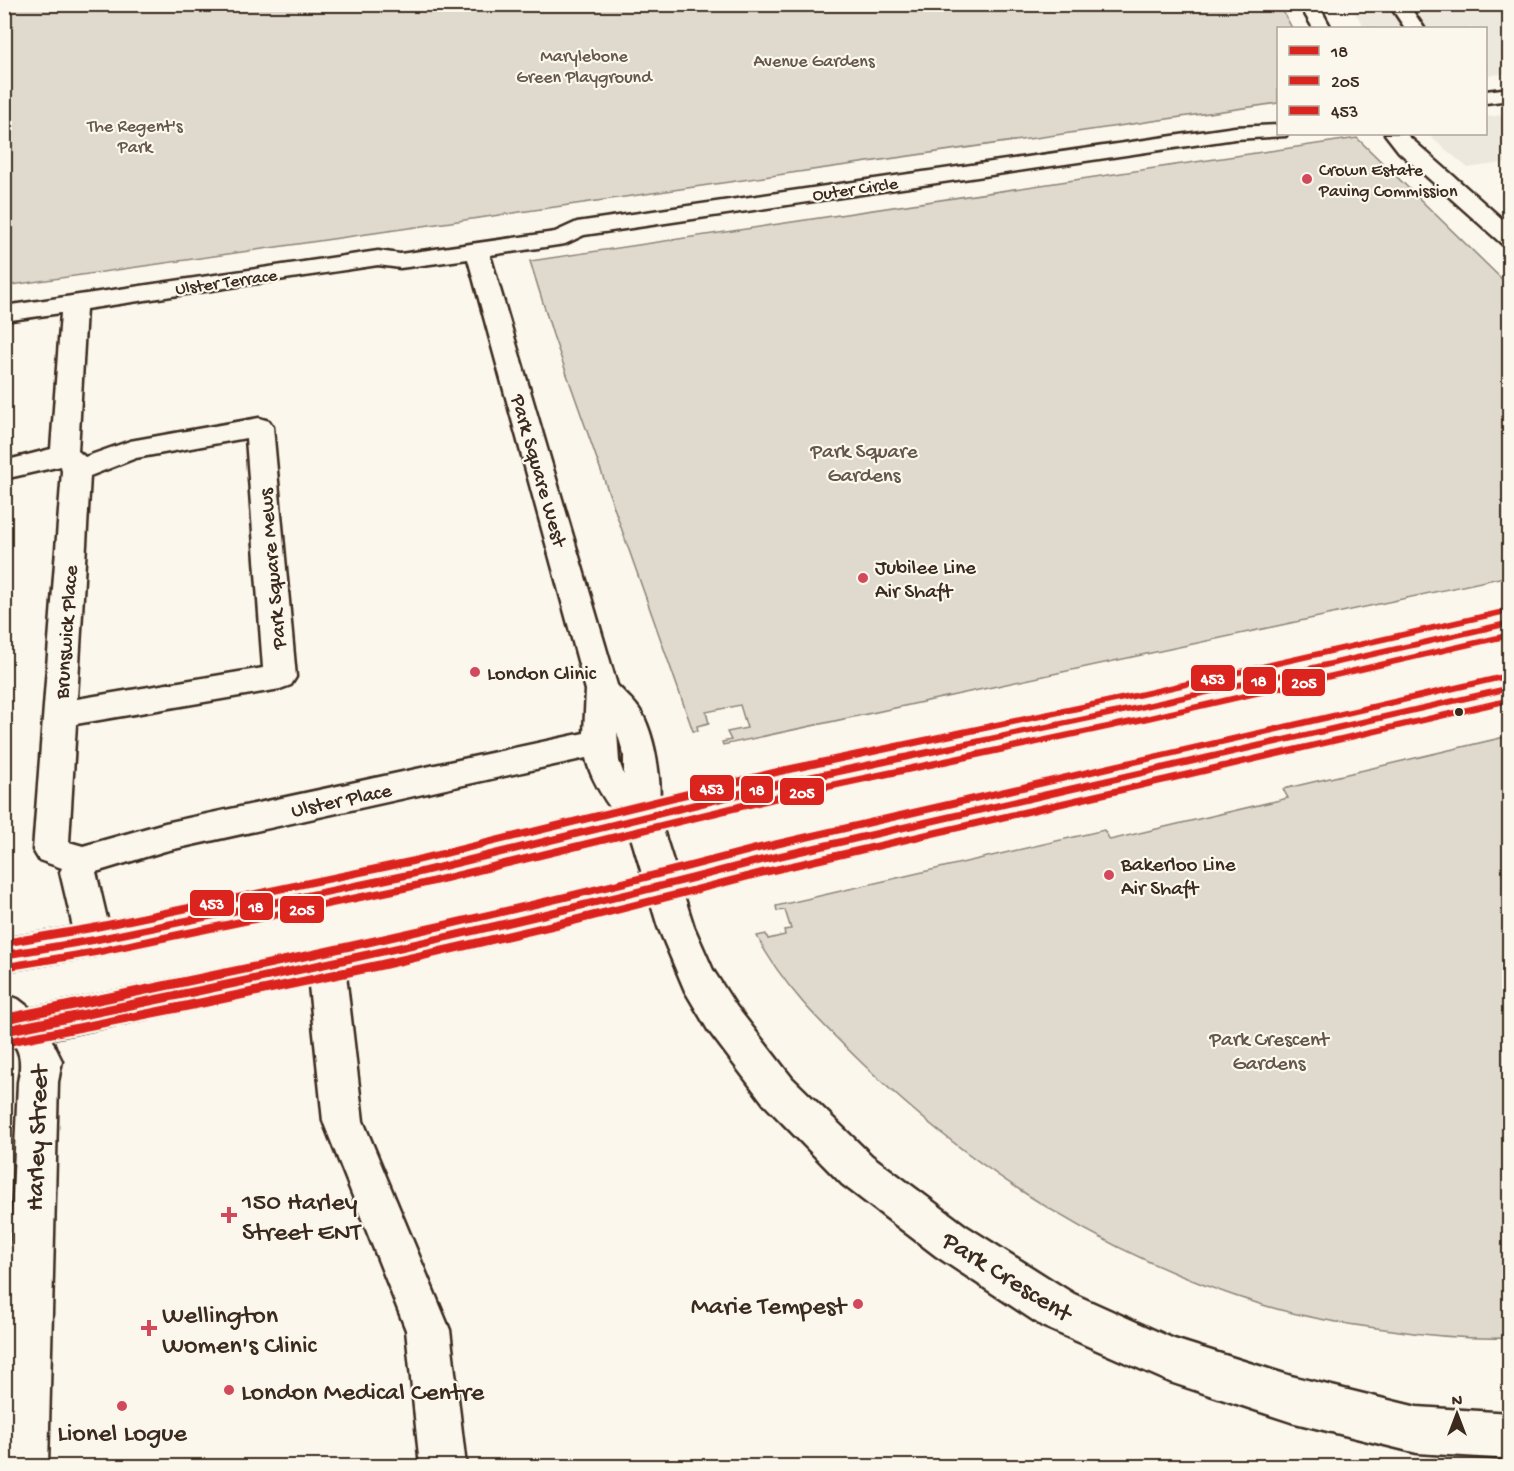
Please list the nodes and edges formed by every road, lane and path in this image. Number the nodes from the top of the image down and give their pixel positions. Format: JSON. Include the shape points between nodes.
{"nodes":[{"id":1,"x":1308,"y":4,"type":"edge"},
{"id":2,"x":1398,"y":4,"type":"edge"},
{"id":3,"x":1321,"y":27,"type":"edge"},
{"id":4,"x":1413,"y":27,"type":"edge"},
{"id":5,"x":1509,"y":94,"type":"edge"},
{"id":6,"x":1487,"y":97,"type":"edge"},
{"id":7,"x":1277,"y":119,"type":"edge"},
{"id":8,"x":1277,"y":131,"type":"edge"},
{"id":9,"x":1235,"y":133,"type":"junction"},
{"id":10,"x":1396,"y":135,"type":"edge"},
{"id":11,"x":937,"y":156,"type":"dead end"},
{"id":12,"x":951,"y":174,"type":"junction"},
{"id":13,"x":576,"y":229,"type":"junction"},
{"id":14,"x":1509,"y":239,"type":"edge"},
{"id":15,"x":477,"y":250,"type":"junction"},
{"id":16,"x":378,"y":258,"type":"junction"},
{"id":17,"x":74,"y":304,"type":"junction"},
{"id":18,"x":4,"y":314,"type":"edge"},
{"id":19,"x":70,"y":463,"type":"junction"},
{"id":20,"x":4,"y":470,"type":"edge"},
{"id":21,"x":1509,"y":623,"type":"edge"},
{"id":22,"x":1509,"y":688,"type":"edge"},
{"id":23,"x":602,"y":690,"type":"junction"},
{"id":24,"x":60,"y":714,"type":"junction"},
{"id":25,"x":601,"y":742,"type":"junction"},
{"id":26,"x":642,"y":817,"type":"junction"},
{"id":27,"x":83,"y":861,"type":"junction"},
{"id":28,"x":663,"y":887,"type":"junction"},
{"id":29,"x":94,"y":940,"type":"junction"},
{"id":30,"x":4,"y":955,"type":"edge"},
{"id":31,"x":326,"y":966,"type":"junction"},
{"id":32,"x":12,"y":1023,"type":"edge"},
{"id":33,"x":1509,"y":1436,"type":"edge"},
{"id":34,"x":25,"y":1467,"type":"edge"},
{"id":35,"x":443,"y":1467,"type":"edge"}],
"edges":[{"from":1,"to":3,"type":"main road"},
{"from":2,"to":4,"type":"main road"},
{"from":5,"to":6,"type":"main road"},
{"from":7,"to":9,"type":"main road","name":"Outer Circle"},
{"from":8,"to":9,"type":"main road","name":"Outer Circle"},
{"from":9,"to":12,"type":"main road","name":"Outer Circle"},
{"from":10,"to":14,"type":"main road"},
{"from":11,"to":12,"type":"main road"},
{"from":12,"to":13,"type":"main road","name":"Outer Circle"},
{"from":13,"to":15,"type":"main road","name":"Outer Circle","via":[[565,237]]},
{"from":13,"to":16,"type":"main road","name":"Ulster Terrace","via":[[558,222],[399,246]]},
{"from":15,"to":16,"type":"main road","name":"Ulster Terrace","via":[[400,261]]},
{"from":15,"to":23,"type":"main road","name":"Park Square West"},
{"from":16,"to":17,"type":"main road","name":"Ulster Terrace"},
{"from":17,"to":18,"type":"main road"},
{"from":17,"to":19,"type":"main road","name":"Brunswick Place"},
{"from":19,"to":20,"type":"main road","via":[[51,459]]},
{"from":19,"to":24,"type":"main road","name":"Brunswick Place"},
{"from":19,"to":24,"type":"main road","name":"Park Square Mews","via":[[259,427],[280,677]]},
{"from":21,"to":26,"type":"main road"},
{"from":22,"to":28,"type":"main road","via":[[758,861]]},
{"from":23,"to":25,"type":"main road","name":"Park Square West"},
{"from":23,"to":26,"type":"main road","name":"Park Square West","via":[[628,718],[641,755]]},
{"from":24,"to":27,"type":"main road","name":"Brunswick Place","via":[[51,850]]},
{"from":25,"to":26,"type":"main road","name":"Park Square West","via":[[610,781]]},
{"from":25,"to":27,"type":"main road","name":"Ulster Place","via":[[165,837]]},
{"from":26,"to":28,"type":"main road","name":"Park Square West"},
{"from":26,"to":29,"type":"main road","via":[[412,874]]},
{"from":27,"to":29,"type":"main road","via":[[78,872]]},
{"from":28,"to":31,"type":"main road"},
{"from":28,"to":33,"type":"main road","name":"Park Crescent","via":[[698,979],[722,1018],[778,1091],[857,1170],[1058,1310],[1170,1360],[1292,1399],[1417,1430]]},
{"from":29,"to":30,"type":"main road"},
{"from":31,"to":32,"type":"main road"},
{"from":31,"to":35,"type":"main road","via":[[343,1121],[428,1330]]},
{"from":32,"to":34,"type":"main road","name":"Harley Street","via":[[42,1061],[38,1082]]}]}
